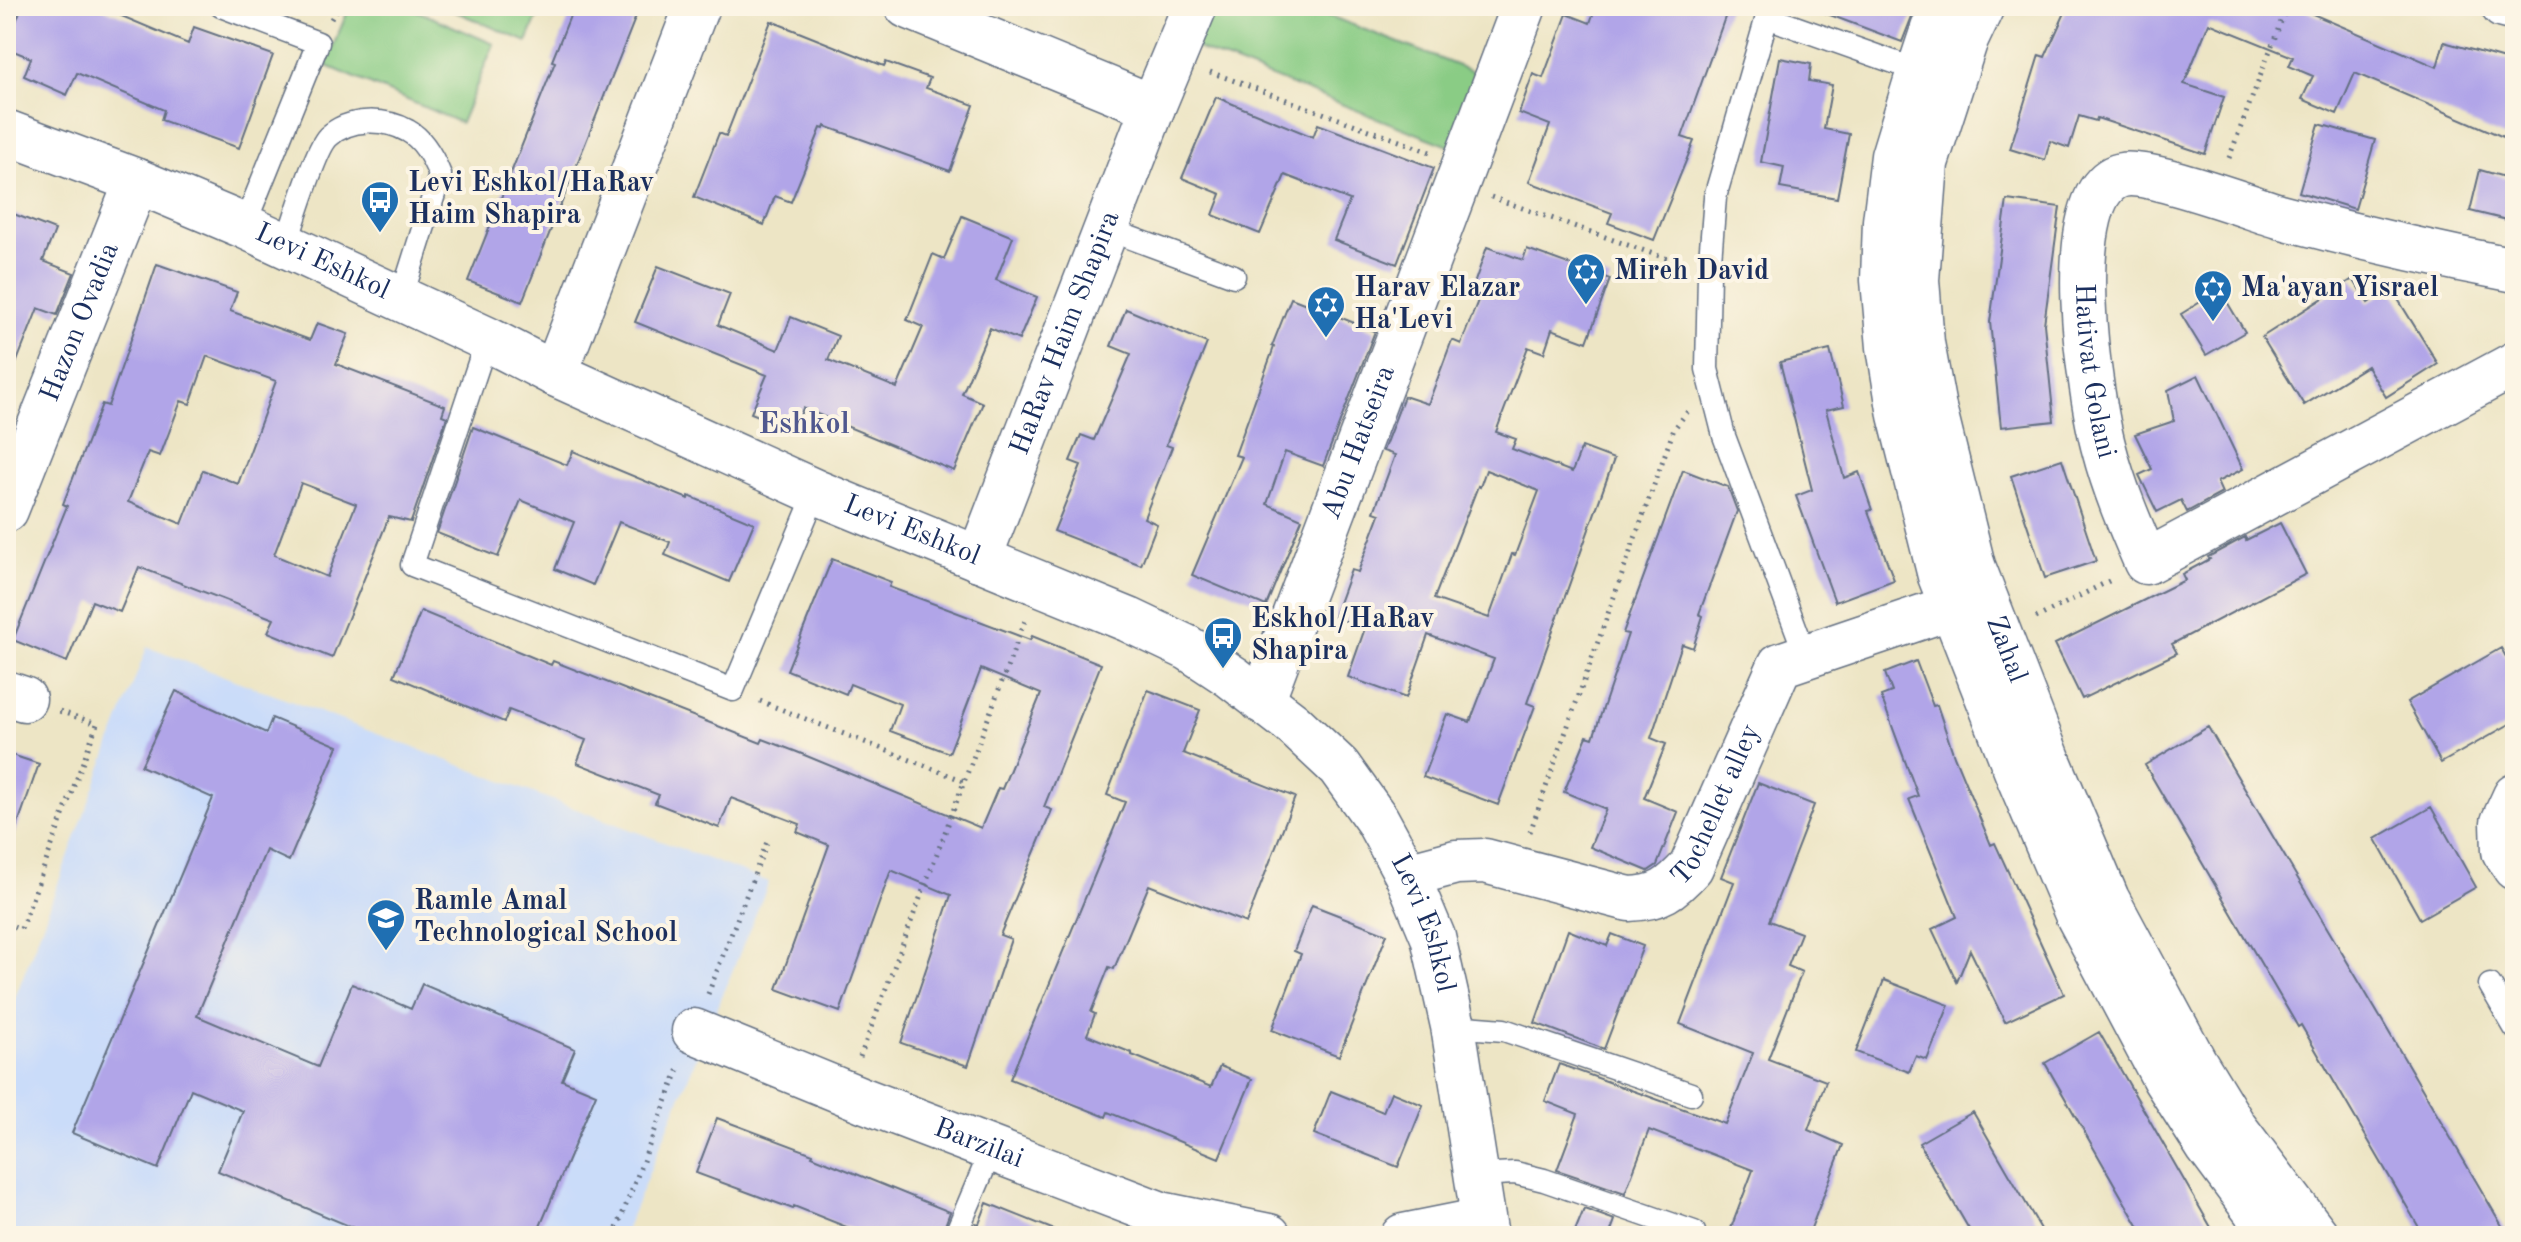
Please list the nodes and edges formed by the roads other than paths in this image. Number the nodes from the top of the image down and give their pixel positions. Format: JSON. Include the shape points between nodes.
{"nodes":[{"id":1,"x":221,"y":6,"type":"edge"},
{"id":2,"x":697,"y":6,"type":"edge"},
{"id":3,"x":907,"y":6,"type":"edge"},
{"id":4,"x":1195,"y":6,"type":"edge"},
{"id":5,"x":1524,"y":6,"type":"edge"},
{"id":6,"x":1944,"y":6,"type":"edge"},
{"id":7,"x":1982,"y":6,"type":"edge"},
{"id":8,"x":2503,"y":6,"type":"edge"},
{"id":9,"x":2515,"y":9,"type":"edge"},
{"id":10,"x":1919,"y":71,"type":"junction"},
{"id":11,"x":1153,"y":107,"type":"junction"},
{"id":12,"x":6,"y":132,"type":"edge"},
{"id":13,"x":137,"y":181,"type":"junction"},
{"id":14,"x":244,"y":226,"type":"junction"},
{"id":15,"x":1107,"y":229,"type":"junction"},
{"id":16,"x":286,"y":245,"type":"junction"},
{"id":17,"x":2515,"y":270,"type":"edge"},
{"id":18,"x":1234,"y":276,"type":"dead end"},
{"id":19,"x":401,"y":299,"type":"junction"},
{"id":20,"x":487,"y":339,"type":"junction"},
{"id":21,"x":2515,"y":364,"type":"edge"},
{"id":22,"x":555,"y":374,"type":"junction"},
{"id":23,"x":816,"y":492,"type":"junction"},
{"id":24,"x":6,"y":510,"type":"edge"},
{"id":25,"x":979,"y":559,"type":"junction"},
{"id":26,"x":1968,"y":601,"type":"junction"},
{"id":27,"x":1806,"y":656,"type":"junction"},
{"id":28,"x":1262,"y":701,"type":"junction"},
{"id":29,"x":2515,"y":796,"type":"edge"},
{"id":30,"x":2515,"y":868,"type":"edge"},
{"id":31,"x":1407,"y":875,"type":"junction"},
{"id":32,"x":2490,"y":985,"type":"dead end"},
{"id":33,"x":1453,"y":1026,"type":"junction"},
{"id":34,"x":2515,"y":1028,"type":"edge"},
{"id":35,"x":694,"y":1031,"type":"dead end"},
{"id":36,"x":1691,"y":1094,"type":"dead end"},
{"id":37,"x":992,"y":1149,"type":"junction"},
{"id":38,"x":1476,"y":1175,"type":"junction"},
{"id":39,"x":1485,"y":1228,"type":"edge"},
{"id":40,"x":1694,"y":1232,"type":"dead end"},
{"id":41,"x":955,"y":1236,"type":"edge"},
{"id":42,"x":1269,"y":1236,"type":"edge"},
{"id":43,"x":1403,"y":1236,"type":"edge"},
{"id":44,"x":2274,"y":1236,"type":"edge"},
{"id":45,"x":2317,"y":1236,"type":"edge"}],
"edges":[{"from":1,"to":14,"type":"lane","via":[[318,43]]},
{"from":2,"to":22,"type":"street"},
{"from":3,"to":11,"type":"street"},
{"from":4,"to":11,"type":"street","name":"HaRav Haim Shapira"},
{"from":5,"to":28,"type":"street","name":"Abu Hatseira"},
{"from":6,"to":10,"type":"street","name":"Zahal"},
{"from":7,"to":26,"type":"street","name":"Zahal","via":[[1926,163],[1917,280],[1934,408],[1973,566]]},
{"from":8,"to":9,"type":"street"},
{"from":10,"to":26,"type":"street","name":"Zahal","via":[[1893,156],[1885,221],[1889,347],[1900,415],[1940,576]]},
{"from":10,"to":27,"type":"lane","via":[[1767,17],[1715,197],[1707,369],[1724,436]]},
{"from":11,"to":15,"type":"street","name":"HaRav Haim Shapira"},
{"from":12,"to":13,"type":"street","name":"Levi Eshkol"},
{"from":13,"to":14,"type":"street","name":"Levi Eshkol"},
{"from":13,"to":24,"type":"street","name":"Hazon Ovadia"},
{"from":14,"to":16,"type":"street","name":"Levi Eshkol"},
{"from":15,"to":18,"type":"lane"},
{"from":15,"to":25,"type":"street","name":"HaRav Haim Shapira"},
{"from":16,"to":19,"type":"street","name":"Levi Eshkol"},
{"from":16,"to":19,"type":"lane","via":[[327,138],[351,123],[383,121],[411,132],[440,175]]},
{"from":17,"to":21,"type":"street","name":"Hativat Golani","via":[[2297,220],[2147,176],[2121,175],[2101,188],[2091,209],[2082,276],[2089,372],[2103,448],[2146,562]]},
{"from":19,"to":20,"type":"street","name":"Levi Eshkol"},
{"from":20,"to":22,"type":"street","name":"Levi Eshkol"},
{"from":20,"to":23,"type":"lane","via":[[412,565],[733,690]]},
{"from":22,"to":23,"type":"street","name":"Levi Eshkol"},
{"from":23,"to":25,"type":"street","name":"Levi Eshkol"},
{"from":25,"to":28,"type":"street","name":"Levi Eshkol","via":[[1188,648]]},
{"from":26,"to":27,"type":"street","name":"Tochellet alley"},
{"from":26,"to":44,"type":"street","name":"Zahal","via":[[2019,778],[2077,914],[2164,1078]]},
{"from":26,"to":45,"type":"street","name":"Zahal","via":[[1999,636],[2107,899],[2194,1061],[2235,1128]]},
{"from":27,"to":31,"type":"street","name":"Tochellet alley","via":[[1780,665],[1691,867],[1672,888],[1629,899],[1485,861],[1456,862]]},
{"from":28,"to":31,"type":"street","name":"Levi Eshkol","via":[[1339,767]]},
{"from":29,"to":30,"type":"street","via":[[2503,822],[2504,851]]},
{"from":31,"to":33,"type":"street","name":"Levi Eshkol","via":[[1433,937]]},
{"from":32,"to":34,"type":"lane"},
{"from":33,"to":36,"type":"lane","via":[[1504,1030]]},
{"from":33,"to":38,"type":"street","name":"Levi Eshkol"},
{"from":35,"to":37,"type":"street","name":"Barzilai"},
{"from":37,"to":41,"type":"lane"},
{"from":37,"to":42,"type":"street","name":"Barzilai","via":[[1161,1214]]},
{"from":38,"to":39,"type":"street","name":"Levi Eshkol"},
{"from":38,"to":40,"type":"lane","via":[[1515,1173],[1544,1180]]},
{"from":39,"to":43,"type":"street"}]}
